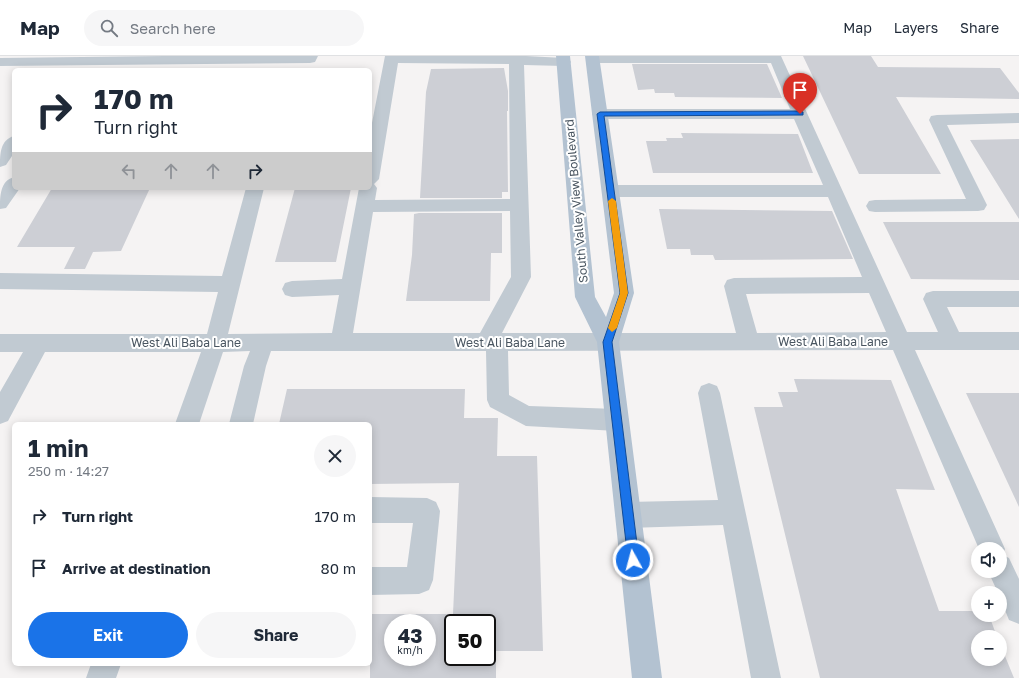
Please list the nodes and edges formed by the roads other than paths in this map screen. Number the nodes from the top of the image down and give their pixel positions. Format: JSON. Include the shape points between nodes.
{"nodes":[{"id":1,"x":592,"y":57,"type":"edge"},
{"id":2,"x":392,"y":58,"type":"edge"},
{"id":3,"x":516,"y":58,"type":"edge"},
{"id":4,"x":564,"y":59,"type":"edge"},
{"id":5,"x":0,"y":62,"type":"edge"},
{"id":6,"x":70,"y":62,"type":"edge"},
{"id":7,"x":309,"y":62,"type":"edge"},
{"id":8,"x":600,"y":114,"type":"junction"},
{"id":9,"x":800,"y":114,"type":"junction"},
{"id":10,"x":1019,"y":118,"type":"edge"},
{"id":11,"x":374,"y":137,"type":"edge"},
{"id":12,"x":12,"y":144,"type":"edge"},
{"id":13,"x":372,"y":158,"type":"edge"},
{"id":14,"x":0,"y":161,"type":"edge"},
{"id":15,"x":12,"y":186,"type":"edge"},
{"id":16,"x":254,"y":190,"type":"edge"},
{"id":17,"x":611,"y":191,"type":"junction"},
{"id":18,"x":835,"y":191,"type":"junction"},
{"id":19,"x":367,"y":197,"type":"edge"},
{"id":20,"x":0,"y":203,"type":"edge"},
{"id":21,"x":520,"y":205,"type":"junction"},
{"id":22,"x":875,"y":206,"type":"dead end"},
{"id":23,"x":0,"y":281,"type":"edge"},
{"id":24,"x":230,"y":284,"type":"junction"},
{"id":25,"x":876,"y":285,"type":"junction"},
{"id":26,"x":351,"y":287,"type":"junction"},
{"id":27,"x":292,"y":289,"type":"dead end"},
{"id":28,"x":1019,"y":299,"type":"edge"},
{"id":29,"x":749,"y":341,"type":"junction"},
{"id":30,"x":901,"y":341,"type":"junction"},
{"id":31,"x":953,"y":341,"type":"junction"},
{"id":32,"x":1019,"y":341,"type":"edge"},
{"id":33,"x":0,"y":342,"type":"edge"},
{"id":34,"x":39,"y":342,"type":"junction"},
{"id":35,"x":215,"y":342,"type":"junction"},
{"id":36,"x":264,"y":342,"type":"junction"},
{"id":37,"x":341,"y":342,"type":"junction"},
{"id":38,"x":491,"y":342,"type":"junction"},
{"id":39,"x":608,"y":342,"type":"junction"},
{"id":40,"x":709,"y":393,"type":"dead end"},
{"id":41,"x":0,"y":414,"type":"edge"},
{"id":42,"x":617,"y":420,"type":"junction"},
{"id":43,"x":188,"y":422,"type":"edge"},
{"id":44,"x":242,"y":422,"type":"edge"},
{"id":45,"x":372,"y":510,"type":"edge"},
{"id":46,"x":733,"y":512,"type":"junction"},
{"id":47,"x":628,"y":515,"type":"junction"},
{"id":48,"x":989,"y":542,"type":"edge"},
{"id":49,"x":1005,"y":578,"type":"edge"},
{"id":50,"x":372,"y":581,"type":"edge"},
{"id":51,"x":1019,"y":610,"type":"edge"},
{"id":52,"x":105,"y":666,"type":"edge"},
{"id":53,"x":101,"y":678,"type":"edge"},
{"id":54,"x":647,"y":678,"type":"edge"},
{"id":55,"x":766,"y":678,"type":"edge"}],
"edges":[{"from":1,"to":8,"type":"main road","name":"South Valley View Boulevard"},
{"from":1,"to":9,"type":"street","via":[[776,59]]},
{"from":2,"to":3,"type":"street"},
{"from":2,"to":11,"type":"street"},
{"from":3,"to":4,"type":"street"},
{"from":3,"to":21,"type":"street"},
{"from":4,"to":39,"type":"main road","name":"South Valley View Boulevard","via":[[585,297]]},
{"from":5,"to":6,"type":"street"},
{"from":6,"to":7,"type":"street"},
{"from":8,"to":9,"type":"street"},
{"from":8,"to":17,"type":"main road","name":"South Valley View Boulevard"},
{"from":9,"to":18,"type":"street"},
{"from":10,"to":22,"type":"street","via":[[937,120],[978,205]]},
{"from":11,"to":13,"type":"street"},
{"from":12,"to":14,"type":"street"},
{"from":15,"to":20,"type":"street"},
{"from":16,"to":24,"type":"street"},
{"from":17,"to":18,"type":"street"},
{"from":17,"to":39,"type":"main road","name":"South Valley View Boulevard","via":[[624,293]]},
{"from":18,"to":25,"type":"street"},
{"from":19,"to":21,"type":"street"},
{"from":19,"to":26,"type":"street"},
{"from":21,"to":38,"type":"street","via":[[521,277]]},
{"from":23,"to":24,"type":"street"},
{"from":24,"to":35,"type":"street"},
{"from":25,"to":29,"type":"street","via":[[734,286]]},
{"from":25,"to":30,"type":"street"},
{"from":26,"to":27,"type":"street"},
{"from":26,"to":37,"type":"street"},
{"from":28,"to":31,"type":"street","via":[[933,299]]},
{"from":29,"to":30,"type":"street","name":"West Ali Baba Lane"},
{"from":29,"to":39,"type":"street","name":"West Ali Baba Lane"},
{"from":30,"to":31,"type":"street","name":"West Ali Baba Lane"},
{"from":30,"to":48,"type":"street"},
{"from":31,"to":32,"type":"street","name":"West Ali Baba Lane"},
{"from":33,"to":34,"type":"street","name":"West Ali Baba Lane"},
{"from":34,"to":35,"type":"street","name":"West Ali Baba Lane"},
{"from":34,"to":41,"type":"street"},
{"from":35,"to":36,"type":"street","name":"West Ali Baba Lane"},
{"from":35,"to":43,"type":"street"},
{"from":36,"to":37,"type":"street","name":"West Ali Baba Lane"},
{"from":36,"to":44,"type":"street","via":[[255,366]]},
{"from":37,"to":38,"type":"street","name":"West Ali Baba Lane"},
{"from":38,"to":39,"type":"street","name":"West Ali Baba Lane"},
{"from":38,"to":42,"type":"street","via":[[498,400],[526,416]]},
{"from":39,"to":42,"type":"main road","name":"South Valley View Boulevard"},
{"from":40,"to":46,"type":"street"},
{"from":42,"to":47,"type":"main road","name":"South Valley View Boulevard"},
{"from":45,"to":50,"type":"street","via":[[427,510],[419,580]]},
{"from":46,"to":47,"type":"street"},
{"from":46,"to":55,"type":"street"},
{"from":47,"to":54,"type":"main road","name":"South Valley View Boulevard"},
{"from":49,"to":51,"type":"street"},
{"from":52,"to":53,"type":"street"}]}
